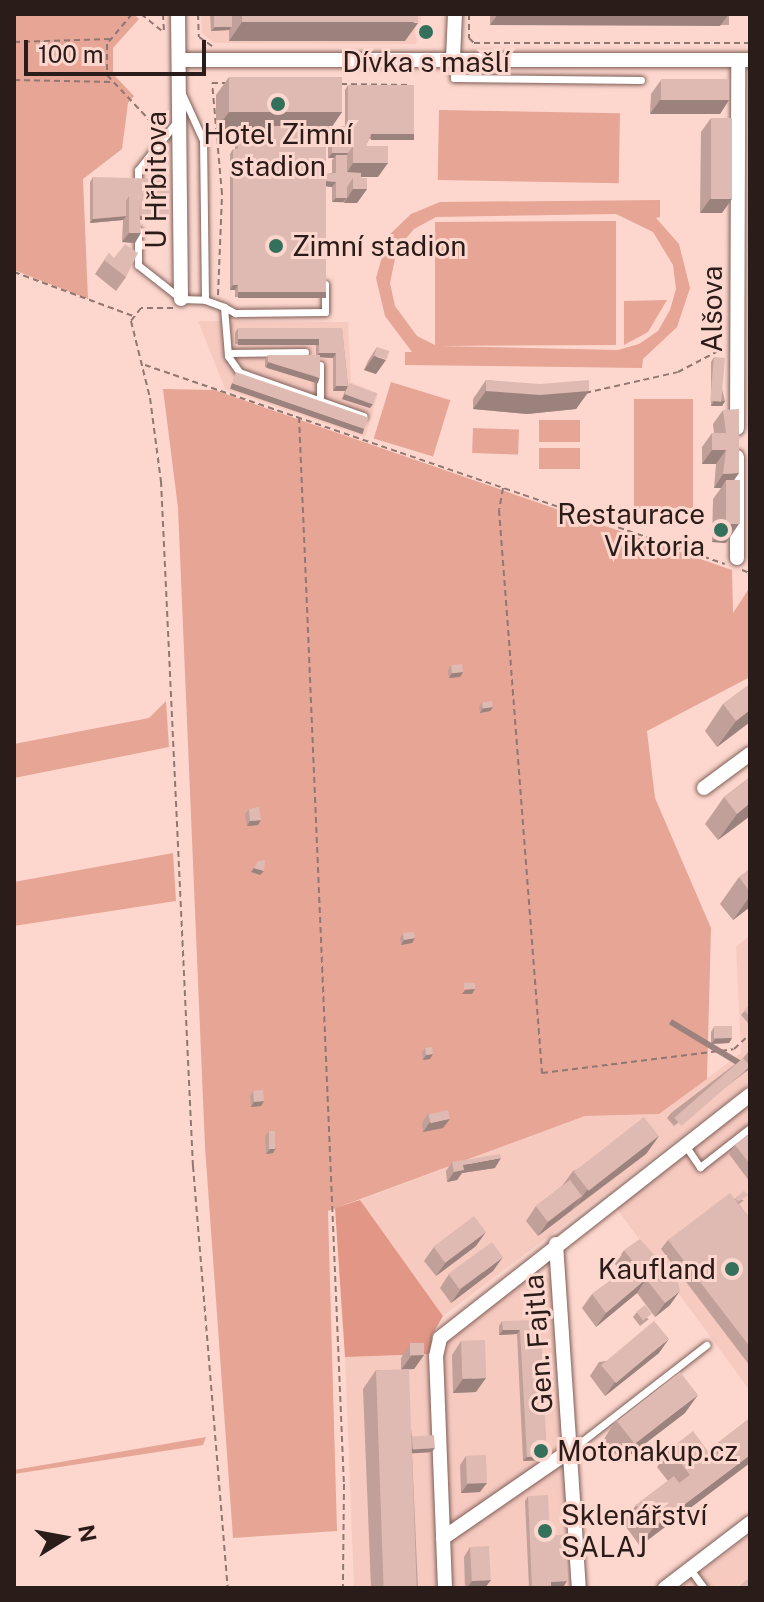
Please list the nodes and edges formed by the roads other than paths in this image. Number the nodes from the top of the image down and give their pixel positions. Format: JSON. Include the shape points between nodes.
{"nodes":[{"id":1,"x":178,"y":14,"type":"edge"},
{"id":2,"x":455,"y":14,"type":"edge"},
{"id":3,"x":453,"y":59,"type":"junction"},
{"id":4,"x":181,"y":60,"type":"junction"},
{"id":5,"x":744,"y":60,"type":"edge"},
{"id":6,"x":641,"y":80,"type":"dead end"},
{"id":7,"x":182,"y":94,"type":"junction"},
{"id":8,"x":174,"y":112,"type":"junction"},
{"id":9,"x":138,"y":202,"type":"edge"},
{"id":10,"x":138,"y":217,"type":"edge"},
{"id":11,"x":325,"y":270,"type":"edge"},
{"id":12,"x":744,"y":288,"type":"edge"},
{"id":13,"x":181,"y":299,"type":"junction"},
{"id":14,"x":205,"y":300,"type":"junction"},
{"id":15,"x":224,"y":307,"type":"junction"},
{"id":16,"x":305,"y":352,"type":"edge"},
{"id":17,"x":228,"y":353,"type":"junction"},
{"id":18,"x":320,"y":365,"type":"edge"},
{"id":19,"x":320,"y":401,"type":"junction"},
{"id":20,"x":363,"y":416,"type":"edge"},
{"id":21,"x":744,"y":471,"type":"edge"},
{"id":22,"x":737,"y":558,"type":"dead end"},
{"id":23,"x":750,"y":754,"type":"edge"},
{"id":24,"x":704,"y":788,"type":"dead end"},
{"id":25,"x":750,"y":1095,"type":"edge"},
{"id":26,"x":750,"y":1128,"type":"edge"},
{"id":27,"x":685,"y":1145,"type":"junction"},
{"id":28,"x":556,"y":1244,"type":"junction"},
{"id":29,"x":706,"y":1345,"type":"dead end"},
{"id":30,"x":572,"y":1449,"type":"junction"},
{"id":31,"x":750,"y":1523,"type":"edge"},
{"id":32,"x":443,"y":1538,"type":"junction"},
{"id":33,"x":690,"y":1569,"type":"junction"},
{"id":34,"x":445,"y":1588,"type":"edge"},
{"id":35,"x":579,"y":1588,"type":"edge"},
{"id":36,"x":665,"y":1588,"type":"edge"},
{"id":37,"x":704,"y":1588,"type":"edge"}],
"edges":[{"from":1,"to":4,"type":"street","name":"U Hřbitova"},
{"from":2,"to":3,"type":"street"},
{"from":3,"to":4,"type":"street"},
{"from":3,"to":5,"type":"street"},
{"from":3,"to":6,"type":"lane","via":[[454,78]]},
{"from":4,"to":7,"type":"street","name":"U Hřbitova"},
{"from":5,"to":12,"type":"street","name":"Alšova"},
{"from":7,"to":8,"type":"street","name":"U Hřbitova"},
{"from":7,"to":14,"type":"lane","via":[[203,140]]},
{"from":8,"to":9,"type":"lane","via":[[138,170]]},
{"from":8,"to":13,"type":"street","name":"U Hřbitova"},
{"from":10,"to":13,"type":"lane","via":[[138,265]]},
{"from":11,"to":15,"type":"lane","via":[[325,312],[235,313]]},
{"from":12,"to":21,"type":"street","name":"Alšova","via":[[738,344]]},
{"from":13,"to":14,"type":"lane"},
{"from":14,"to":15,"type":"lane"},
{"from":15,"to":17,"type":"lane"},
{"from":16,"to":17,"type":"lane"},
{"from":17,"to":19,"type":"lane","via":[[239,372]]},
{"from":18,"to":19,"type":"lane"},
{"from":19,"to":20,"type":"lane"},
{"from":21,"to":22,"type":"street","name":"Alšova"},
{"from":23,"to":24,"type":"street"},
{"from":25,"to":27,"type":"street","name":"Gen. Fajtla"},
{"from":26,"to":27,"type":"lane","via":[[700,1167]]},
{"from":27,"to":28,"type":"street","name":"Gen. Fajtla"},
{"from":28,"to":30,"type":"street","name":"Gen. Fajtla"},
{"from":28,"to":32,"type":"street","via":[[440,1338],[436,1356]]},
{"from":29,"to":30,"type":"lane"},
{"from":30,"to":32,"type":"street"},
{"from":30,"to":35,"type":"street","name":"Gen. Fajtla"},
{"from":31,"to":33,"type":"street"},
{"from":32,"to":34,"type":"street"},
{"from":33,"to":36,"type":"street"},
{"from":33,"to":37,"type":"lane"}]}
